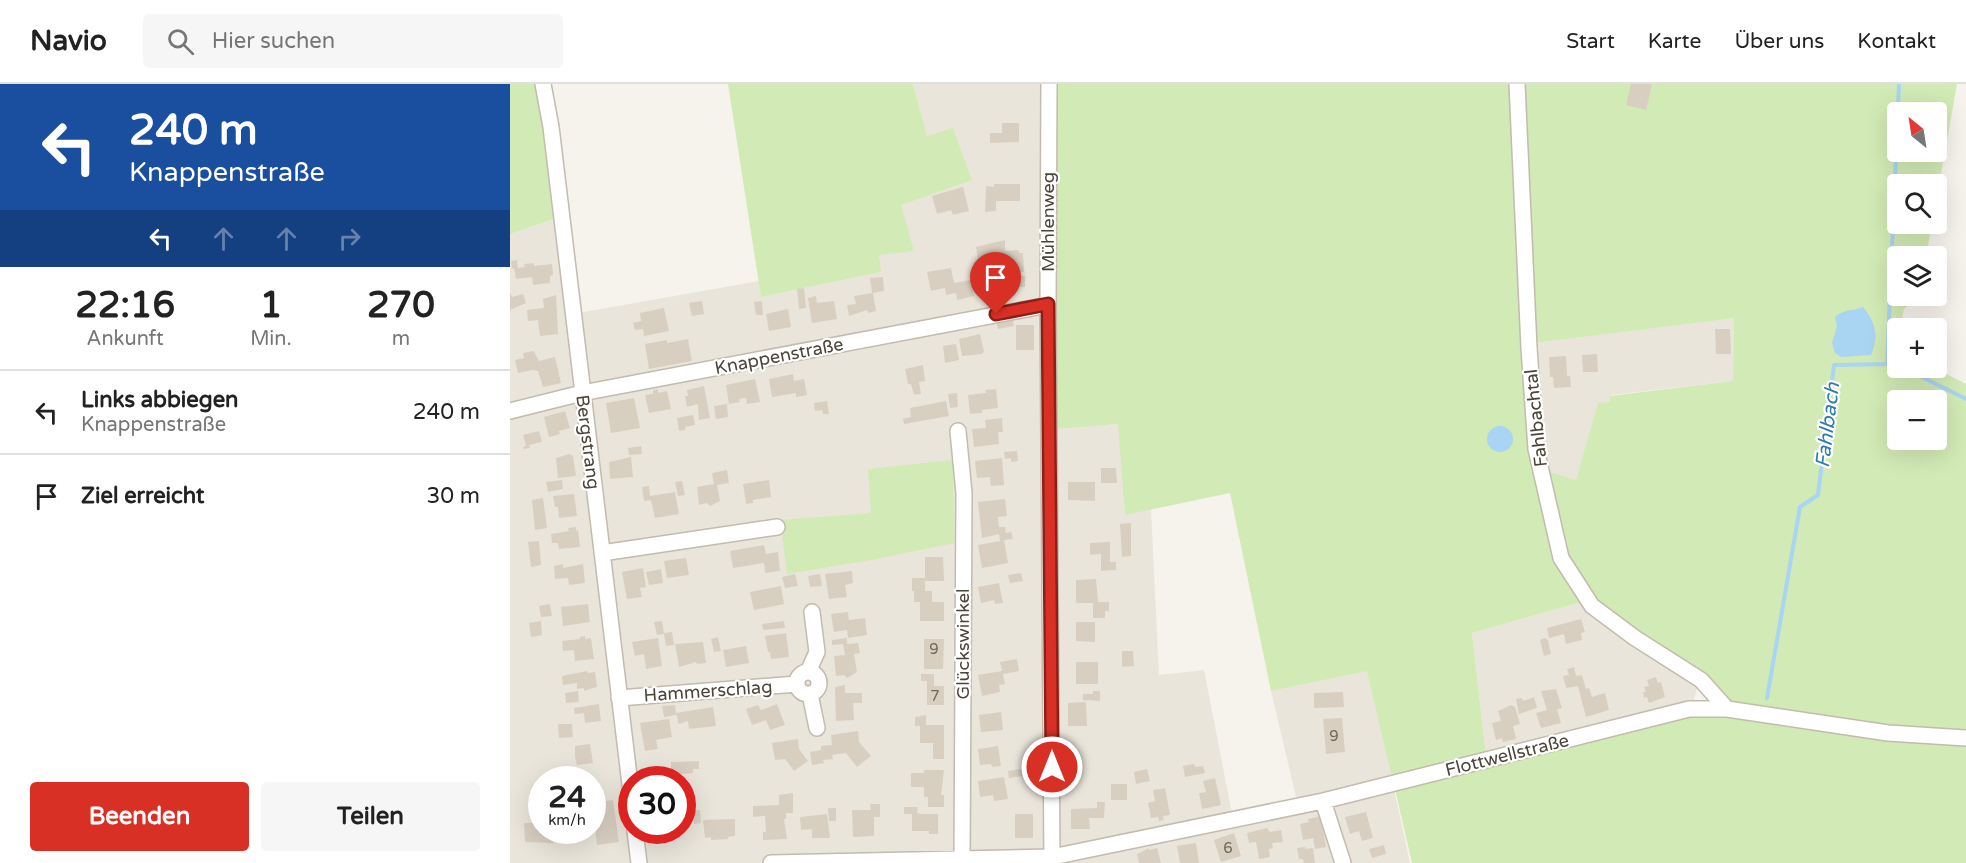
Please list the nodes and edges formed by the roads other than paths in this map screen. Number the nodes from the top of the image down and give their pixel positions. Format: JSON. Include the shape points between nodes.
{"nodes":[{"id":1,"x":543,"y":84,"type":"edge"},
{"id":2,"x":1049,"y":84,"type":"edge"},
{"id":3,"x":1517,"y":84,"type":"edge"},
{"id":4,"x":1048,"y":304,"type":"junction"},
{"id":5,"x":582,"y":393,"type":"junction"},
{"id":6,"x":510,"y":411,"type":"edge"},
{"id":7,"x":958,"y":430,"type":"dead end"},
{"id":8,"x":777,"y":527,"type":"dead end"},
{"id":9,"x":602,"y":553,"type":"junction"},
{"id":10,"x":813,"y":612,"type":"dead end"},
{"id":11,"x":808,"y":672,"type":"junction"},
{"id":12,"x":797,"y":684,"type":"junction"},
{"id":13,"x":810,"y":694,"type":"junction"},
{"id":14,"x":619,"y":698,"type":"junction"},
{"id":15,"x":1728,"y":709,"type":"junction"},
{"id":16,"x":817,"y":728,"type":"dead end"},
{"id":17,"x":1966,"y":738,"type":"edge"},
{"id":18,"x":628,"y":766,"type":"edge"},
{"id":19,"x":1323,"y":801,"type":"junction"},
{"id":20,"x":637,"y":844,"type":"edge"},
{"id":21,"x":962,"y":858,"type":"junction"},
{"id":22,"x":1052,"y":860,"type":"edge"},
{"id":23,"x":935,"y":861,"type":"edge"},
{"id":24,"x":639,"y":863,"type":"edge"},
{"id":25,"x":771,"y":863,"type":"edge"},
{"id":26,"x":1342,"y":863,"type":"edge"}],
"edges":[{"from":1,"to":5,"type":"street","name":"Bergstrang"},
{"from":2,"to":4,"type":"street","name":"Mühlenweg"},
{"from":3,"to":15,"type":"street","name":"Fahlbachtal","via":[[1536,449],[1561,558],[1592,606],[1701,680]]},
{"from":4,"to":5,"type":"street","name":"Knappenstraße"},
{"from":4,"to":22,"type":"street","name":"Mühlenweg"},
{"from":5,"to":6,"type":"street","name":"Knappenstraße"},
{"from":5,"to":9,"type":"street","name":"Bergstrang"},
{"from":7,"to":21,"type":"street","name":"Glückswinkel","via":[[964,493]]},
{"from":8,"to":9,"type":"street"},
{"from":9,"to":14,"type":"street","name":"Bergstrang"},
{"from":10,"to":11,"type":"street","name":"Hammerschlag","via":[[817,652]]},
{"from":11,"to":12,"type":"street","name":"Hammerschlag","via":[[799,677]]},
{"from":11,"to":13,"type":"street","name":"Hammerschlag","via":[[815,674],[819,684]]},
{"from":12,"to":13,"type":"street","name":"Hammerschlag","via":[[800,691]]},
{"from":12,"to":14,"type":"street","name":"Hammerschlag"},
{"from":13,"to":16,"type":"street","name":"Hammerschlag"},
{"from":14,"to":18,"type":"street","name":"Bergstrang"},
{"from":15,"to":17,"type":"street","name":"Flottwellstraße","via":[[1888,733]]},
{"from":15,"to":19,"type":"street","name":"Flottwellstraße","via":[[1689,709]]},
{"from":19,"to":22,"type":"street","name":"Flottwellstraße"},
{"from":19,"to":26,"type":"street"},
{"from":20,"to":24,"type":"street"},
{"from":21,"to":22,"type":"street","name":"Flottwellstraße"},
{"from":21,"to":23,"type":"street","name":"Flottwellstraße"},
{"from":23,"to":25,"type":"street","name":"Flottwellstraße"}]}
